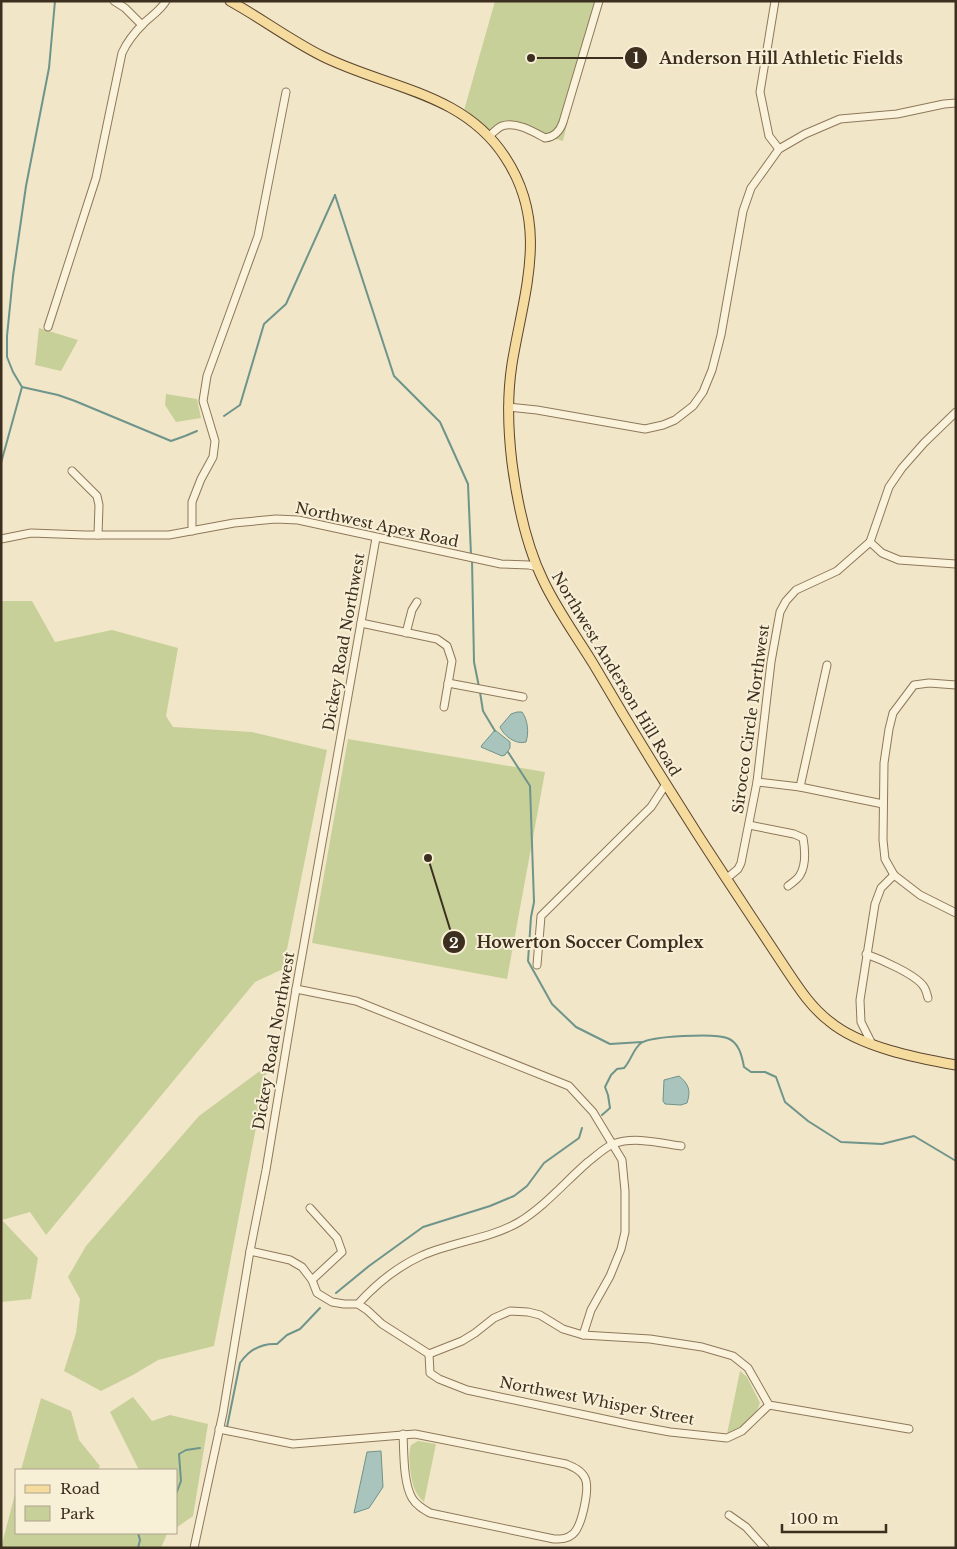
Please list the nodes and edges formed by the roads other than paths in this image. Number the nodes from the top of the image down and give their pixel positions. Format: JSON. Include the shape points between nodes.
{"nodes":[{"id":1,"x":114,"y":1,"type":"edge"},
{"id":2,"x":166,"y":1,"type":"edge"},
{"id":3,"x":230,"y":1,"type":"edge"},
{"id":4,"x":599,"y":1,"type":"edge"},
{"id":5,"x":775,"y":1,"type":"edge"},
{"id":6,"x":142,"y":25,"type":"junction"},
{"id":7,"x":286,"y":92,"type":"dead end"},
{"id":8,"x":956,"y":104,"type":"edge"},
{"id":9,"x":489,"y":136,"type":"junction"},
{"id":10,"x":779,"y":149,"type":"junction"},
{"id":11,"x":48,"y":327,"type":"dead end"},
{"id":12,"x":508,"y":407,"type":"junction"},
{"id":13,"x":956,"y":412,"type":"edge"},
{"id":14,"x":72,"y":471,"type":"dead end"},
{"id":15,"x":192,"y":531,"type":"junction"},
{"id":16,"x":98,"y":535,"type":"junction"},
{"id":17,"x":376,"y":538,"type":"junction"},
{"id":18,"x":1,"y":539,"type":"edge"},
{"id":19,"x":870,"y":542,"type":"junction"},
{"id":20,"x":956,"y":564,"type":"edge"},
{"id":21,"x":537,"y":567,"type":"junction"},
{"id":22,"x":417,"y":602,"type":"dead end"},
{"id":23,"x":361,"y":623,"type":"junction"},
{"id":24,"x":406,"y":633,"type":"junction"},
{"id":25,"x":827,"y":665,"type":"dead end"},
{"id":26,"x":448,"y":683,"type":"junction"},
{"id":27,"x":956,"y":684,"type":"edge"},
{"id":28,"x":523,"y":697,"type":"dead end"},
{"id":29,"x":444,"y":707,"type":"dead end"},
{"id":30,"x":757,"y":782,"type":"junction"},
{"id":31,"x":666,"y":784,"type":"junction"},
{"id":32,"x":800,"y":787,"type":"junction"},
{"id":33,"x":883,"y":804,"type":"junction"},
{"id":34,"x":749,"y":825,"type":"junction"},
{"id":35,"x":894,"y":875,"type":"junction"},
{"id":36,"x":726,"y":879,"type":"junction"},
{"id":37,"x":788,"y":886,"type":"dead end"},
{"id":38,"x":956,"y":913,"type":"edge"},
{"id":39,"x":866,"y":954,"type":"junction"},
{"id":40,"x":537,"y":965,"type":"dead end"},
{"id":41,"x":296,"y":989,"type":"junction"},
{"id":42,"x":928,"y":998,"type":"dead end"},
{"id":43,"x":872,"y":1044,"type":"junction"},
{"id":44,"x":956,"y":1065,"type":"edge"},
{"id":45,"x":612,"y":1144,"type":"junction"},
{"id":46,"x":681,"y":1146,"type":"dead end"},
{"id":47,"x":310,"y":1208,"type":"dead end"},
{"id":48,"x":250,"y":1251,"type":"junction"},
{"id":49,"x":312,"y":1280,"type":"junction"},
{"id":50,"x":358,"y":1304,"type":"junction"},
{"id":51,"x":583,"y":1335,"type":"junction"},
{"id":52,"x":429,"y":1354,"type":"junction"},
{"id":53,"x":769,"y":1405,"type":"junction"},
{"id":54,"x":219,"y":1429,"type":"junction"},
{"id":55,"x":909,"y":1429,"type":"dead end"},
{"id":56,"x":403,"y":1434,"type":"junction"},
{"id":57,"x":729,"y":1515,"type":"dead end"},
{"id":58,"x":194,"y":1548,"type":"edge"},
{"id":59,"x":765,"y":1548,"type":"edge"}],
"edges":[{"from":1,"to":6,"type":"street"},
{"from":2,"to":6,"type":"street"},
{"from":3,"to":9,"type":"main road","name":"Northwest Anderson Hill Road","via":[[329,60],[453,108]]},
{"from":4,"to":9,"type":"street","via":[[559,131],[545,138],[509,125],[500,127]]},
{"from":5,"to":10,"type":"street","via":[[760,92],[769,136]]},
{"from":6,"to":11,"type":"street","via":[[127,41],[122,53],[96,178]]},
{"from":7,"to":15,"type":"street","via":[[258,236],[207,376],[204,401],[215,441],[213,457],[192,502]]},
{"from":8,"to":10,"type":"street","via":[[840,119]]},
{"from":9,"to":12,"type":"main road","name":"Northwest Anderson Hill Road","via":[[518,181],[531,227],[531,260],[512,364]]},
{"from":10,"to":12,"type":"street","via":[[748,196],[712,370],[693,406],[675,420],[645,429]]},
{"from":12,"to":21,"type":"main road","name":"Northwest Anderson Hill Road","via":[[514,475]]},
{"from":13,"to":19,"type":"street","name":"Sirocco Circle Northwest","via":[[902,468],[889,488]]},
{"from":14,"to":16,"type":"street","via":[[97,496]]},
{"from":15,"to":16,"type":"street","name":"Northwest Apex Road","via":[[169,535]]},
{"from":15,"to":17,"type":"street","name":"Northwest Apex Road","via":[[276,519],[298,520]]},
{"from":16,"to":18,"type":"street","name":"Northwest Apex Road","via":[[31,532]]},
{"from":17,"to":21,"type":"street","name":"Northwest Apex Road","via":[[502,564]]},
{"from":17,"to":23,"type":"street","name":"Dickey Road Northwest"},
{"from":19,"to":20,"type":"street","via":[[882,554],[899,560]]},
{"from":19,"to":30,"type":"street","name":"Sirocco Circle Northwest","via":[[837,571],[796,590],[780,612]]},
{"from":21,"to":31,"type":"main road","name":"Northwest Anderson Hill Road"},
{"from":22,"to":24,"type":"street"},
{"from":23,"to":24,"type":"street"},
{"from":23,"to":41,"type":"street","name":"Dickey Road Northwest"},
{"from":24,"to":26,"type":"street","via":[[437,639],[447,646],[452,661]]},
{"from":25,"to":32,"type":"street"},
{"from":26,"to":28,"type":"street"},
{"from":26,"to":29,"type":"street"},
{"from":27,"to":33,"type":"street","via":[[914,685],[893,713],[884,763]]},
{"from":30,"to":32,"type":"street"},
{"from":30,"to":34,"type":"street","name":"Sirocco Circle Northwest"},
{"from":31,"to":36,"type":"main road","name":"Northwest Anderson Hill Road"},
{"from":31,"to":40,"type":"street","via":[[651,807],[541,916]]},
{"from":32,"to":33,"type":"street"},
{"from":33,"to":35,"type":"street","via":[[883,840],[886,859]]},
{"from":34,"to":36,"type":"street","name":"Sirocco Circle Northwest","via":[[741,864]]},
{"from":34,"to":37,"type":"street","via":[[803,838],[804,862],[800,875]]},
{"from":35,"to":38,"type":"street","via":[[920,895]]},
{"from":35,"to":39,"type":"street","via":[[881,888],[875,904]]},
{"from":36,"to":43,"type":"main road","name":"Northwest Anderson Hill Road","via":[[812,1006],[836,1027]]},
{"from":39,"to":42,"type":"street","via":[[886,961],[913,977],[924,985]]},
{"from":39,"to":43,"type":"street","via":[[860,1000],[861,1022]]},
{"from":41,"to":45,"type":"street","via":[[356,1001],[569,1086],[593,1112]]},
{"from":41,"to":48,"type":"street","name":"Dickey Road Northwest"},
{"from":43,"to":44,"type":"main road","name":"Northwest Anderson Hill Road"},
{"from":45,"to":46,"type":"street","via":[[647,1141]]},
{"from":45,"to":50,"type":"street","via":[[517,1223],[422,1255],[383,1279]]},
{"from":45,"to":51,"type":"street","via":[[622,1160],[625,1232],[610,1276],[591,1310]]},
{"from":47,"to":49,"type":"street","via":[[337,1238],[342,1252]]},
{"from":48,"to":49,"type":"street","via":[[290,1260],[302,1266]]},
{"from":48,"to":54,"type":"street","name":"Dickey Road Northwest"},
{"from":49,"to":50,"type":"street","via":[[317,1293],[332,1302]]},
{"from":50,"to":52,"type":"street","via":[[382,1324]]},
{"from":51,"to":52,"type":"street","via":[[528,1312],[510,1311],[494,1318],[462,1341]]},
{"from":51,"to":53,"type":"street","via":[[650,1339],[702,1347],[733,1356],[748,1368]]},
{"from":52,"to":53,"type":"street","name":"Northwest Whisper Street","via":[[430,1373],[467,1390],[670,1432],[727,1438],[742,1431]]},
{"from":53,"to":55,"type":"street"},
{"from":54,"to":56,"type":"street","via":[[293,1444]]},
{"from":54,"to":58,"type":"street","name":"Dickey Road Northwest"},
{"from":56,"to":56,"type":"street","via":[[423,1435],[566,1464],[579,1470],[587,1489],[579,1527],[565,1539],[554,1539],[430,1513],[420,1508],[407,1484]]},
{"from":57,"to":59,"type":"street","via":[[746,1527]]}]}
